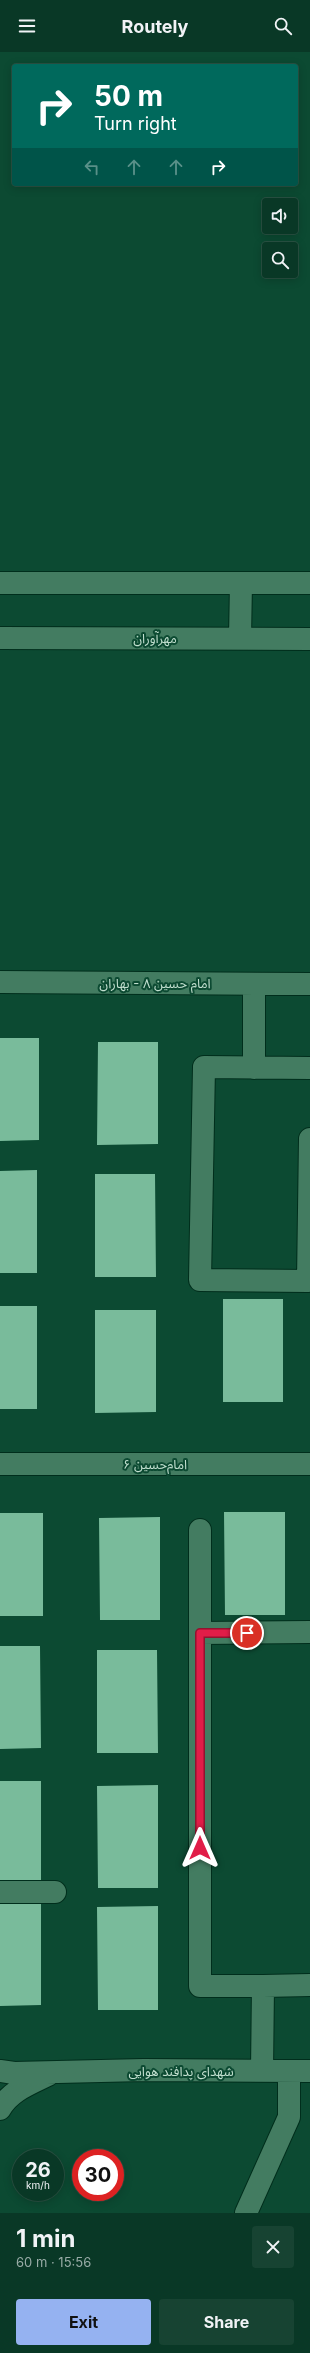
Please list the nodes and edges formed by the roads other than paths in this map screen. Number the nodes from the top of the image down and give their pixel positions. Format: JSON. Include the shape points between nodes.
{"nodes":[{"id":1,"x":0,"y":583,"type":"edge"},
{"id":2,"x":241,"y":583,"type":"junction"},
{"id":3,"x":310,"y":583,"type":"edge"},
{"id":4,"x":0,"y":638,"type":"edge"},
{"id":5,"x":240,"y":638,"type":"junction"},
{"id":6,"x":310,"y":639,"type":"edge"},
{"id":7,"x":0,"y":982,"type":"edge"},
{"id":8,"x":254,"y":984,"type":"junction"},
{"id":9,"x":310,"y":984,"type":"edge"},
{"id":10,"x":254,"y":1068,"type":"junction"},
{"id":11,"x":310,"y":1068,"type":"edge"},
{"id":12,"x":310,"y":1139,"type":"edge"},
{"id":13,"x":0,"y":1464,"type":"edge"},
{"id":14,"x":310,"y":1464,"type":"edge"},
{"id":15,"x":200,"y":1530,"type":"dead end"},
{"id":16,"x":310,"y":1632,"type":"edge"},
{"id":17,"x":200,"y":1633,"type":"junction"},
{"id":18,"x":0,"y":1892,"type":"edge"},
{"id":19,"x":55,"y":1892,"type":"dead end"},
{"id":20,"x":310,"y":1985,"type":"edge"},
{"id":21,"x":263,"y":1986,"type":"junction"},
{"id":22,"x":0,"y":2071,"type":"edge"},
{"id":23,"x":262,"y":2071,"type":"junction"},
{"id":24,"x":288,"y":2071,"type":"junction"},
{"id":25,"x":310,"y":2071,"type":"edge"},
{"id":26,"x":53,"y":2073,"type":"junction"},
{"id":27,"x":0,"y":2109,"type":"edge"},
{"id":28,"x":246,"y":2213,"type":"edge"}],
"edges":[{"from":1,"to":2,"type":"street"},
{"from":2,"to":3,"type":"street"},
{"from":2,"to":5,"type":"street"},
{"from":4,"to":5,"type":"street","name":"مهرآوران"},
{"from":5,"to":6,"type":"street","name":"مهرآوران"},
{"from":7,"to":8,"type":"street","name":"امام حسین ۸ - بهاران"},
{"from":8,"to":9,"type":"street","name":"امام حسین ۸ - بهاران"},
{"from":8,"to":10,"type":"street"},
{"from":10,"to":11,"type":"street"},
{"from":10,"to":12,"type":"street","via":[[204,1067],[200,1280],[308,1281]]},
{"from":13,"to":14,"type":"street","name":"امام‌حسین ۶"},
{"from":15,"to":17,"type":"street"},
{"from":16,"to":17,"type":"street"},
{"from":17,"to":21,"type":"street","via":[[200,1986]]},
{"from":18,"to":19,"type":"street"},
{"from":20,"to":21,"type":"street"},
{"from":21,"to":23,"type":"street"},
{"from":22,"to":26,"type":"street","name":"شهدای پدافند هوایی"},
{"from":23,"to":24,"type":"street","name":"شهدای پدافند هوایی"},
{"from":23,"to":26,"type":"street","name":"شهدای پدافند هوایی","via":[[144,2070]]},
{"from":24,"to":25,"type":"street","name":"شهدای پدافند هوایی"},
{"from":24,"to":28,"type":"street","via":[[289,2117]]},
{"from":26,"to":27,"type":"street","via":[[22,2088],[6,2099]]}]}
